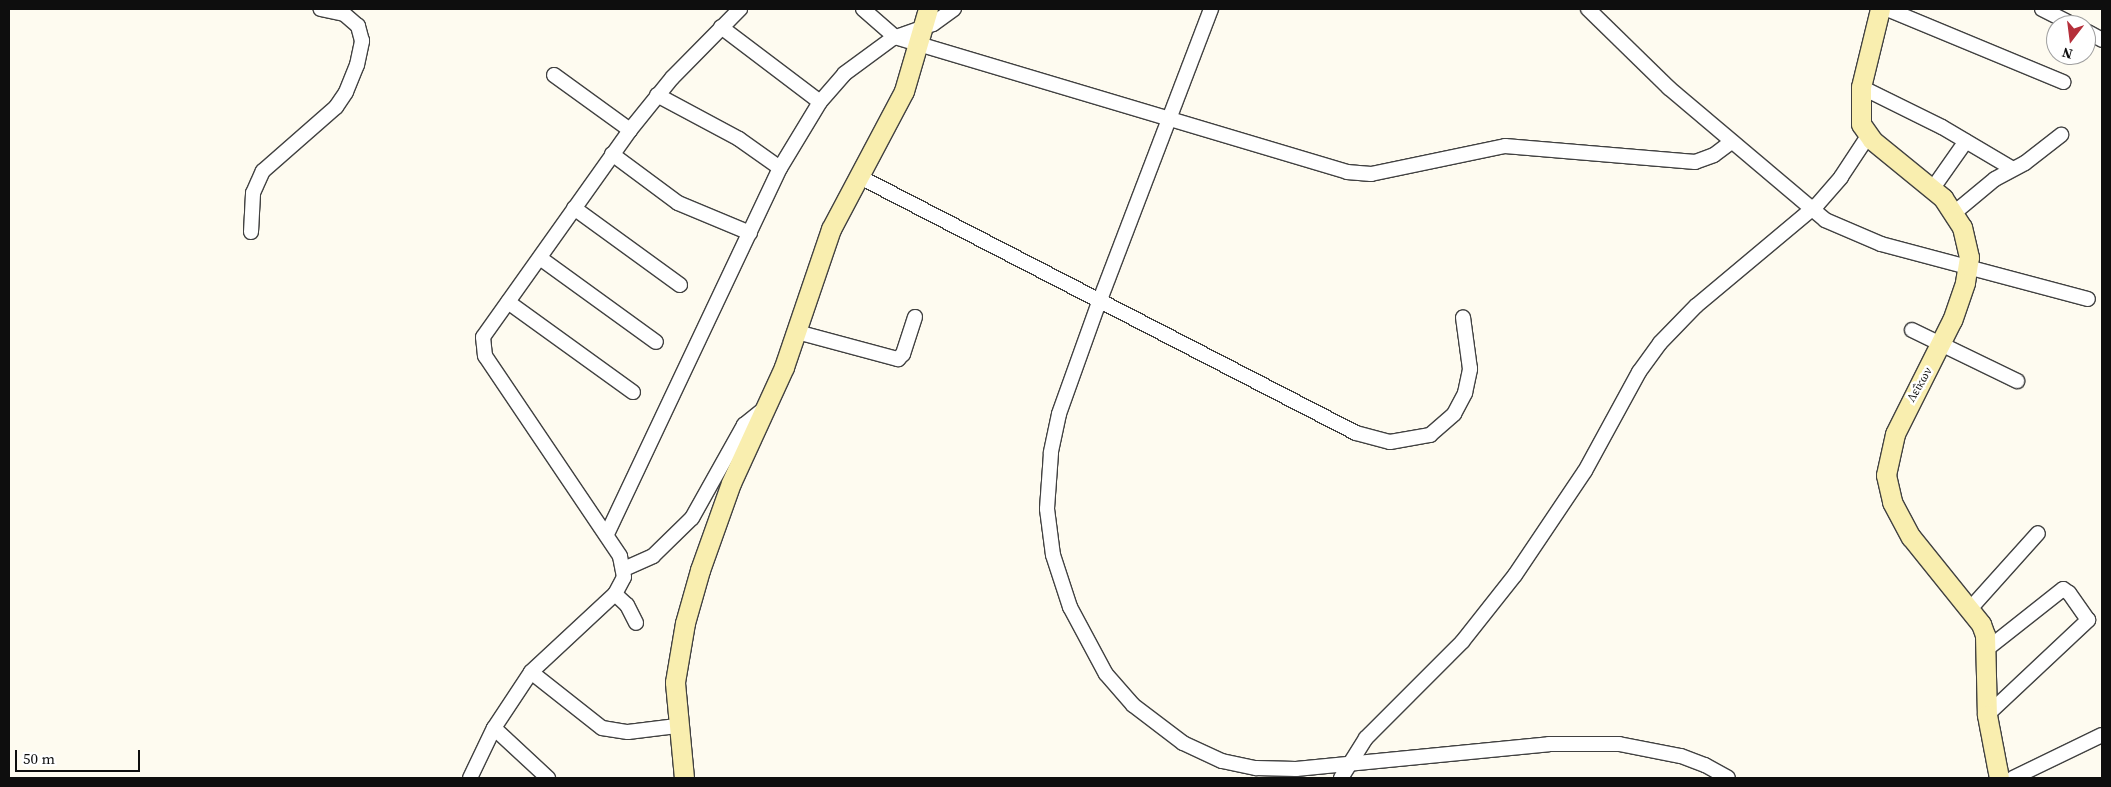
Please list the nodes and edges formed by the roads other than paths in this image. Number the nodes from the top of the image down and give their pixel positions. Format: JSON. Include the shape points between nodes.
{"nodes":[{"id":1,"x":321,"y":9,"type":"edge"},
{"id":2,"x":740,"y":9,"type":"edge"},
{"id":3,"x":863,"y":9,"type":"edge"},
{"id":4,"x":928,"y":9,"type":"edge"},
{"id":5,"x":954,"y":9,"type":"edge"},
{"id":6,"x":1211,"y":9,"type":"edge"},
{"id":7,"x":1588,"y":9,"type":"edge"},
{"id":8,"x":1880,"y":9,"type":"edge"},
{"id":9,"x":1888,"y":9,"type":"edge"},
{"id":10,"x":2042,"y":9,"type":"edge"},
{"id":11,"x":2054,"y":15,"type":"edge"},
{"id":12,"x":721,"y":27,"type":"junction"},
{"id":13,"x":921,"y":36,"type":"junction"},
{"id":14,"x":895,"y":37,"type":"junction"},
{"id":15,"x":554,"y":76,"type":"dead end"},
{"id":16,"x":2063,"y":82,"type":"dead end"},
{"id":17,"x":1861,"y":87,"type":"junction"},
{"id":18,"x":657,"y":95,"type":"junction"},
{"id":19,"x":820,"y":102,"type":"junction"},
{"id":20,"x":1170,"y":118,"type":"junction"},
{"id":21,"x":630,"y":130,"type":"junction"},
{"id":22,"x":2062,"y":134,"type":"dead end"},
{"id":23,"x":1868,"y":136,"type":"junction"},
{"id":24,"x":1966,"y":141,"type":"junction"},
{"id":25,"x":1731,"y":142,"type":"junction"},
{"id":26,"x":612,"y":154,"type":"junction"},
{"id":27,"x":780,"y":168,"type":"junction"},
{"id":28,"x":2013,"y":169,"type":"junction"},
{"id":29,"x":858,"y":176,"type":"junction"},
{"id":30,"x":1934,"y":188,"type":"junction"},
{"id":31,"x":574,"y":208,"type":"junction"},
{"id":32,"x":1811,"y":210,"type":"junction"},
{"id":33,"x":1954,"y":213,"type":"junction"},
{"id":34,"x":251,"y":232,"type":"dead end"},
{"id":35,"x":750,"y":233,"type":"junction"},
{"id":36,"x":540,"y":258,"type":"junction"},
{"id":37,"x":1968,"y":268,"type":"junction"},
{"id":38,"x":680,"y":284,"type":"dead end"},
{"id":39,"x":2088,"y":299,"type":"dead end"},
{"id":40,"x":508,"y":302,"type":"junction"},
{"id":41,"x":1099,"y":302,"type":"junction"},
{"id":42,"x":915,"y":317,"type":"dead end"},
{"id":43,"x":1463,"y":317,"type":"dead end"},
{"id":44,"x":1912,"y":330,"type":"dead end"},
{"id":45,"x":797,"y":332,"type":"junction"},
{"id":46,"x":656,"y":342,"type":"dead end"},
{"id":47,"x":1942,"y":346,"type":"junction"},
{"id":48,"x":2017,"y":381,"type":"dead end"},
{"id":49,"x":633,"y":392,"type":"dead end"},
{"id":50,"x":765,"y":409,"type":"junction"},
{"id":51,"x":2038,"y":533,"type":"dead end"},
{"id":52,"x":607,"y":534,"type":"junction"},
{"id":53,"x":624,"y":569,"type":"junction"},
{"id":54,"x":615,"y":594,"type":"junction"},
{"id":55,"x":1969,"y":610,"type":"junction"},
{"id":56,"x":636,"y":622,"type":"dead end"},
{"id":57,"x":1987,"y":649,"type":"junction"},
{"id":58,"x":531,"y":672,"type":"junction"},
{"id":59,"x":1987,"y":714,"type":"junction"},
{"id":60,"x":677,"y":726,"type":"junction"},
{"id":61,"x":494,"y":728,"type":"junction"},
{"id":62,"x":2102,"y":735,"type":"edge"},
{"id":63,"x":1348,"y":764,"type":"junction"},
{"id":64,"x":470,"y":778,"type":"edge"},
{"id":65,"x":548,"y":778,"type":"edge"},
{"id":66,"x":684,"y":778,"type":"edge"},
{"id":67,"x":1341,"y":778,"type":"edge"},
{"id":68,"x":1728,"y":778,"type":"edge"},
{"id":69,"x":1999,"y":778,"type":"edge"},
{"id":70,"x":2013,"y":778,"type":"edge"}],
"edges":[{"from":1,"to":34,"type":"street","via":[[344,14],[358,26],[362,37],[359,60],[336,107],[263,170],[253,194]]},
{"from":2,"to":12,"type":"street"},
{"from":3,"to":14,"type":"street"},
{"from":4,"to":13,"type":"street"},
{"from":5,"to":13,"type":"street"},
{"from":6,"to":20,"type":"street"},
{"from":7,"to":25,"type":"street","via":[[1669,88]]},
{"from":8,"to":17,"type":"street"},
{"from":9,"to":16,"type":"street"},
{"from":10,"to":11,"type":"street"},
{"from":12,"to":18,"type":"street"},
{"from":12,"to":19,"type":"street"},
{"from":13,"to":14,"type":"street"},
{"from":13,"to":20,"type":"street"},
{"from":13,"to":29,"type":"street","via":[[904,91]]},
{"from":14,"to":19,"type":"street","via":[[844,74]]},
{"from":15,"to":21,"type":"street"},
{"from":17,"to":23,"type":"street","via":[[1859,118]]},
{"from":17,"to":24,"type":"street"},
{"from":18,"to":21,"type":"street"},
{"from":18,"to":27,"type":"street","via":[[739,139]]},
{"from":19,"to":27,"type":"street"},
{"from":20,"to":25,"type":"street","via":[[1359,174],[1506,146],[1695,162],[1714,155]]},
{"from":20,"to":41,"type":"street"},
{"from":21,"to":26,"type":"street"},
{"from":22,"to":28,"type":"street"},
{"from":23,"to":30,"type":"street","name":"Λεΐκων"},
{"from":23,"to":32,"type":"street","via":[[1835,185]]},
{"from":24,"to":28,"type":"street"},
{"from":24,"to":30,"type":"street"},
{"from":25,"to":32,"type":"street"},
{"from":26,"to":31,"type":"street"},
{"from":26,"to":35,"type":"street","via":[[678,202]]},
{"from":27,"to":35,"type":"street"},
{"from":28,"to":33,"type":"street","via":[[1995,179]]},
{"from":29,"to":41,"type":"street"},
{"from":29,"to":45,"type":"street","via":[[824,244]]},
{"from":30,"to":33,"type":"street","name":"Λεΐκων"},
{"from":31,"to":36,"type":"street"},
{"from":31,"to":38,"type":"street"},
{"from":32,"to":37,"type":"street","via":[[1858,237]]},
{"from":32,"to":63,"type":"street","via":[[1702,300],[1660,343],[1639,372],[1585,471],[1516,575],[1462,642],[1379,723]]},
{"from":33,"to":37,"type":"street","name":"Λεΐκων","via":[[1968,245]]},
{"from":35,"to":52,"type":"street"},
{"from":36,"to":40,"type":"street"},
{"from":36,"to":46,"type":"street"},
{"from":37,"to":39,"type":"street"},
{"from":37,"to":47,"type":"street","name":"Λεΐκων"},
{"from":40,"to":49,"type":"street"},
{"from":40,"to":52,"type":"street","via":[[483,337],[485,356]]},
{"from":41,"to":43,"type":"street","via":[[1356,433],[1390,442],[1430,435],[1454,414],[1465,393],[1470,369]]},
{"from":41,"to":63,"type":"street","via":[[1056,425],[1047,489],[1053,554],[1064,592],[1085,639],[1106,674],[1132,705],[1163,731],[1202,753],[1256,768],[1296,769]]},
{"from":42,"to":45,"type":"street","via":[[903,354],[898,359]]},
{"from":44,"to":47,"type":"street"},
{"from":45,"to":50,"type":"street"},
{"from":47,"to":48,"type":"street"},
{"from":47,"to":55,"type":"street","name":"Λεΐκων","via":[[1895,434],[1886,475],[1892,502],[1911,537]]},
{"from":50,"to":53,"type":"street","via":[[744,425],[692,518],[653,556]]},
{"from":50,"to":60,"type":"street","via":[[723,503],[684,623],[674,682]]},
{"from":51,"to":55,"type":"street"},
{"from":52,"to":53,"type":"street"},
{"from":53,"to":54,"type":"street","via":[[624,577]]},
{"from":54,"to":56,"type":"street","via":[[627,605]]},
{"from":54,"to":58,"type":"street"},
{"from":55,"to":57,"type":"street","name":"Λεΐκων","via":[[1981,624]]},
{"from":57,"to":59,"type":"street","name":"Λεΐκων"},
{"from":57,"to":59,"type":"street","via":[[2063,589],[2069,592],[2088,620]]},
{"from":58,"to":60,"type":"street","via":[[602,728],[628,732]]},
{"from":58,"to":61,"type":"street"},
{"from":59,"to":69,"type":"street","name":"Λεΐκων"},
{"from":60,"to":66,"type":"street"},
{"from":61,"to":64,"type":"street"},
{"from":61,"to":65,"type":"street"},
{"from":62,"to":70,"type":"street"},
{"from":63,"to":67,"type":"street"},
{"from":63,"to":68,"type":"street","via":[[1513,746],[1619,744],[1681,756]]}]}
